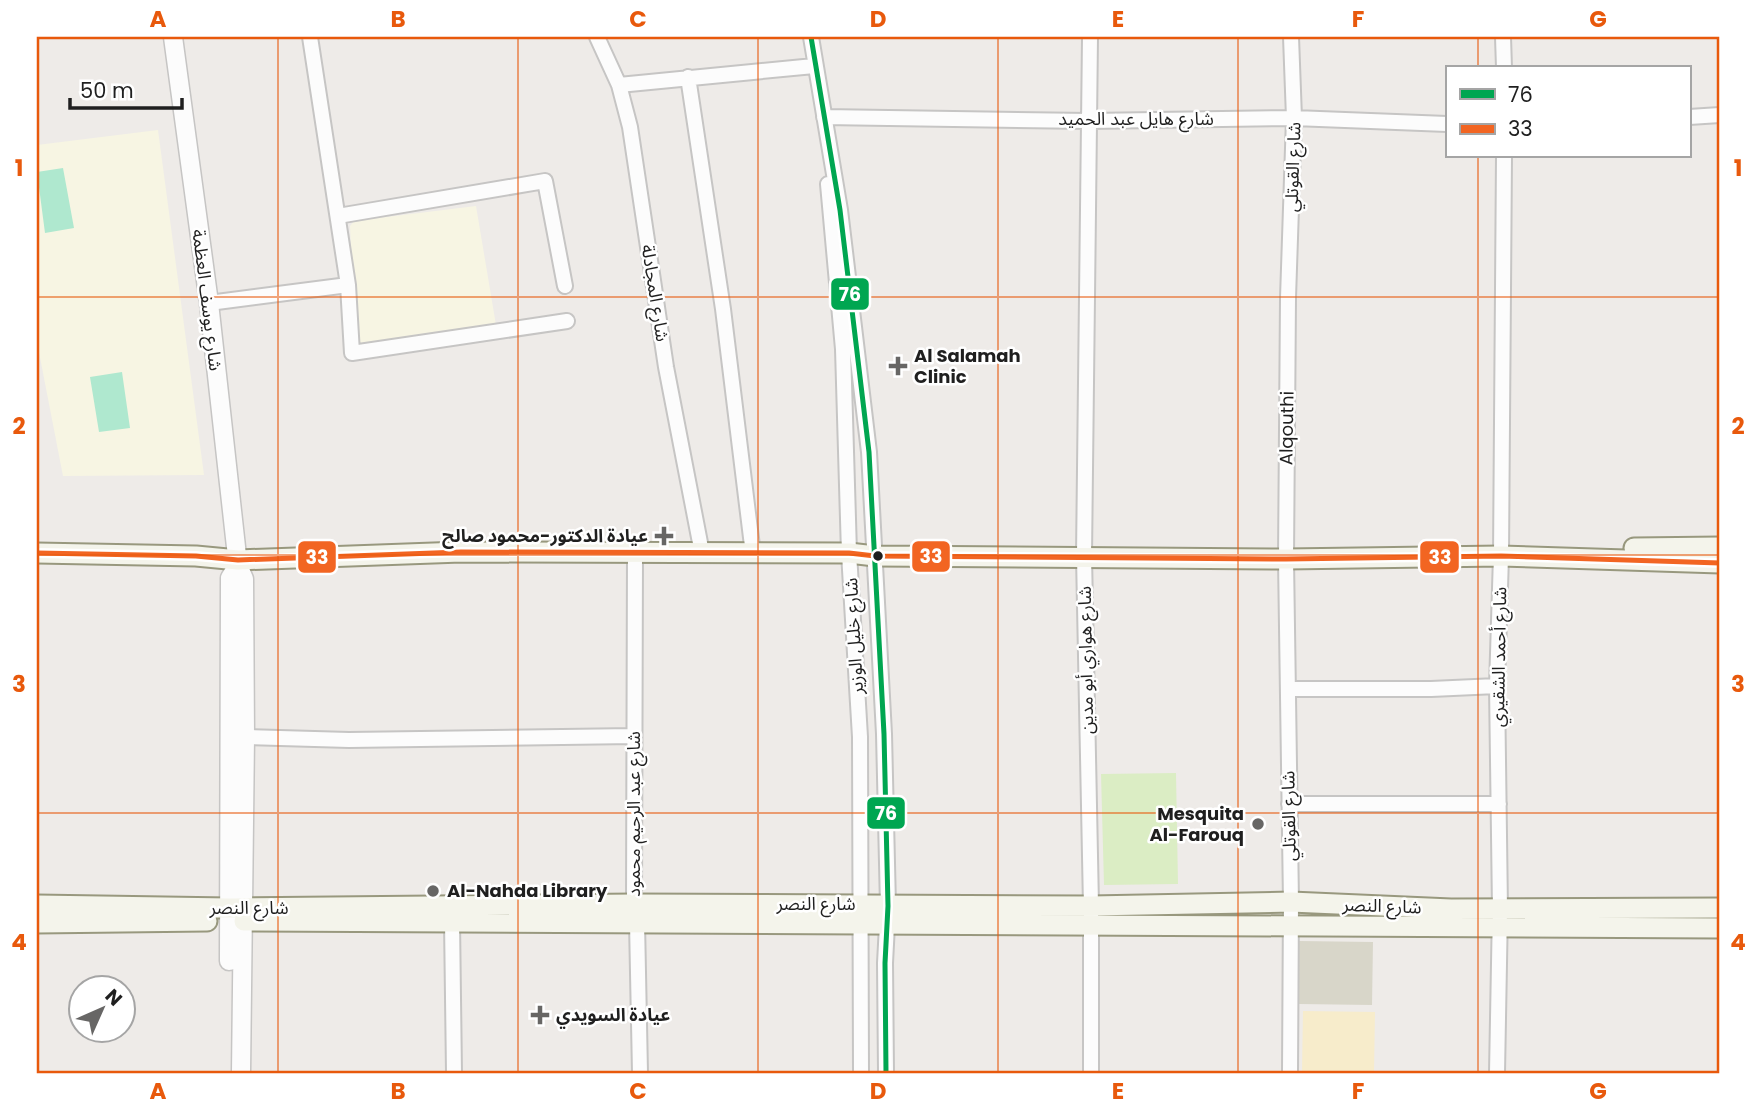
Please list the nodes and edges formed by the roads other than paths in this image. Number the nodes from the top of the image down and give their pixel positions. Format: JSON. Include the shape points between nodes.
{"nodes":[{"id":1,"x":173,"y":37,"type":"edge"},
{"id":2,"x":310,"y":37,"type":"edge"},
{"id":3,"x":597,"y":37,"type":"edge"},
{"id":4,"x":811,"y":37,"type":"edge"},
{"id":5,"x":1090,"y":37,"type":"edge"},
{"id":6,"x":1292,"y":37,"type":"edge"},
{"id":7,"x":1503,"y":37,"type":"edge"},
{"id":8,"x":814,"y":65,"type":"junction"},
{"id":9,"x":1504,"y":66,"type":"edge"},
{"id":10,"x":688,"y":77,"type":"junction"},
{"id":11,"x":619,"y":85,"type":"junction"},
{"id":12,"x":1720,"y":115,"type":"edge"},
{"id":13,"x":824,"y":117,"type":"junction"},
{"id":14,"x":1690,"y":117,"type":"edge"},
{"id":15,"x":1294,"y":118,"type":"junction"},
{"id":16,"x":1089,"y":121,"type":"junction"},
{"id":17,"x":1446,"y":124,"type":"edge"},
{"id":18,"x":1504,"y":158,"type":"edge"},
{"id":19,"x":338,"y":216,"type":"junction"},
{"id":20,"x":348,"y":285,"type":"junction"},
{"id":21,"x":565,"y":286,"type":"dead end"},
{"id":22,"x":1288,"y":298,"type":"joint"},
{"id":23,"x":209,"y":303,"type":"junction"},
{"id":24,"x":567,"y":321,"type":"dead end"},
{"id":25,"x":1720,"y":547,"type":"edge"},
{"id":26,"x":702,"y":550,"type":"junction"},
{"id":27,"x":752,"y":550,"type":"junction"},
{"id":28,"x":849,"y":550,"type":"junction"},
{"id":29,"x":1084,"y":551,"type":"junction"},
{"id":30,"x":875,"y":552,"type":"junction"},
{"id":31,"x":1286,"y":552,"type":"junction"},
{"id":32,"x":1501,"y":552,"type":"junction"},
{"id":33,"x":37,"y":553,"type":"edge"},
{"id":34,"x":635,"y":554,"type":"junction"},
{"id":35,"x":237,"y":558,"type":"junction"},
{"id":36,"x":1720,"y":564,"type":"edge"},
{"id":37,"x":1497,"y":686,"type":"junction"},
{"id":38,"x":1289,"y":689,"type":"junction"},
{"id":39,"x":634,"y":736,"type":"junction"},
{"id":40,"x":245,"y":737,"type":"junction"},
{"id":41,"x":1289,"y":804,"type":"junction"},
{"id":42,"x":1499,"y":804,"type":"junction"},
{"id":43,"x":1291,"y":902,"type":"junction"},
{"id":44,"x":37,"y":905,"type":"edge"},
{"id":45,"x":1720,"y":908,"type":"edge"},
{"id":46,"x":635,"y":913,"type":"junction"},
{"id":47,"x":235,"y":914,"type":"junction"},
{"id":48,"x":860,"y":914,"type":"junction"},
{"id":49,"x":1091,"y":915,"type":"junction"},
{"id":50,"x":887,"y":916,"type":"junction"},
{"id":51,"x":1499,"y":918,"type":"junction"},
{"id":52,"x":452,"y":921,"type":"junction"},
{"id":53,"x":37,"y":923,"type":"edge"},
{"id":54,"x":1290,"y":927,"type":"junction"},
{"id":55,"x":1720,"y":928,"type":"edge"},
{"id":56,"x":230,"y":1073,"type":"edge"},
{"id":57,"x":241,"y":1073,"type":"edge"},
{"id":58,"x":454,"y":1073,"type":"edge"},
{"id":59,"x":639,"y":1073,"type":"edge"},
{"id":60,"x":860,"y":1073,"type":"edge"},
{"id":61,"x":886,"y":1073,"type":"edge"},
{"id":62,"x":1091,"y":1073,"type":"edge"},
{"id":63,"x":1290,"y":1073,"type":"edge"},
{"id":64,"x":1497,"y":1073,"type":"edge"}],
"edges":[{"from":1,"to":23,"type":"street","name":"شارع يوسف العظمة"},
{"from":2,"to":19,"type":"street"},
{"from":3,"to":11,"type":"street","name":"شارع المجادلة"},
{"from":4,"to":8,"type":"street","name":"شارع خليل الوزير"},
{"from":5,"to":16,"type":"street","name":"شارع هواري أبو مدين"},
{"from":6,"to":15,"type":"street","name":"شارع القوتلي"},
{"from":7,"to":9,"type":"street"},
{"from":8,"to":10,"type":"street"},
{"from":8,"to":13,"type":"street","name":"شارع خليل الوزير"},
{"from":10,"to":11,"type":"street"},
{"from":10,"to":27,"type":"street","via":[[723,309]]},
{"from":11,"to":26,"type":"street","name":"شارع المجادلة"},
{"from":12,"to":14,"type":"street"},
{"from":13,"to":16,"type":"street","name":"شارع هايل عبد الحميد"},
{"from":13,"to":28,"type":"street","name":"شارع خليل الوزير","via":[[843,349]]},
{"from":13,"to":30,"type":"street","name":"شارع خليل الوزير","via":[[869,452]]},
{"from":15,"to":16,"type":"street","name":"شارع هايل عبد الحميد"},
{"from":15,"to":17,"type":"street","name":"شارع هايل عبد الحميد"},
{"from":15,"to":22,"type":"street","name":"شارع القوتلي"},
{"from":16,"to":29,"type":"street","name":"شارع هواري أبو مدين"},
{"from":18,"to":32,"type":"street","name":"شارع أحمد الشقيري"},
{"from":19,"to":20,"type":"street"},
{"from":19,"to":21,"type":"street","via":[[545,181]]},
{"from":20,"to":23,"type":"street"},
{"from":20,"to":24,"type":"street","via":[[352,353]]},
{"from":22,"to":31,"type":"street","name":"Alqouthi"},
{"from":23,"to":35,"type":"street","name":"شارع يوسف العظمة"},
{"from":25,"to":32,"type":"main road"},
{"from":26,"to":27,"type":"main road"},
{"from":26,"to":34,"type":"main road"},
{"from":26,"to":35,"type":"main road","via":[[390,545]]},
{"from":27,"to":28,"type":"main road"},
{"from":28,"to":30,"type":"main road"},
{"from":28,"to":48,"type":"street","name":"شارع خليل الوزير","via":[[860,737]]},
{"from":29,"to":30,"type":"main road"},
{"from":29,"to":31,"type":"main road"},
{"from":29,"to":49,"type":"street","name":"شارع هواري أبو مدين"},
{"from":30,"to":50,"type":"street","name":"شارع خليل الوزير"},
{"from":31,"to":32,"type":"main road"},
{"from":31,"to":38,"type":"street","name":"شارع القوتلي"},
{"from":32,"to":36,"type":"main road"},
{"from":32,"to":37,"type":"street","name":"شارع أحمد الشقيري"},
{"from":33,"to":35,"type":"main road"},
{"from":34,"to":35,"type":"main road","via":[[461,552]]},
{"from":34,"to":39,"type":"street","name":"شارع عبد الرحيم محمود"},
{"from":35,"to":40,"type":"street","name":"شارع يوسف العظمة","via":[[244,579]]},
{"from":35,"to":47,"type":"street","name":"شارع يوسف العظمة","via":[[230,578]]},
{"from":37,"to":38,"type":"street"},
{"from":37,"to":42,"type":"street","name":"شارع أحمد الشقيري"},
{"from":38,"to":41,"type":"street","name":"شارع القوتلي"},
{"from":39,"to":40,"type":"street"},
{"from":39,"to":46,"type":"street","name":"شارع عبد الرحيم محمود"},
{"from":40,"to":47,"type":"street","name":"شارع يوسف العظمة"},
{"from":41,"to":42,"type":"street"},
{"from":41,"to":43,"type":"street","name":"شارع القوتلي"},
{"from":42,"to":51,"type":"street","name":"شارع أحمد الشقيري"},
{"from":43,"to":49,"type":"main road","name":"شارع النصر"},
{"from":43,"to":51,"type":"main road","name":"شارع النصر"},
{"from":43,"to":54,"type":"street","name":"شارع القوتلي"},
{"from":44,"to":47,"type":"main road","name":"شارع النصر"},
{"from":45,"to":51,"type":"main road","name":"شارع النصر"},
{"from":46,"to":47,"type":"main road","name":"شارع النصر"},
{"from":46,"to":48,"type":"main road","name":"شارع النصر"},
{"from":46,"to":52,"type":"main road","name":"شارع النصر"},
{"from":46,"to":59,"type":"street","name":"شارع عبد الرحيم محمود"},
{"from":47,"to":52,"type":"main road","name":"شارع النصر"},
{"from":47,"to":53,"type":"main road","name":"شارع النصر"},
{"from":47,"to":56,"type":"street","name":"شارع يوسف العظمة"},
{"from":47,"to":57,"type":"street","name":"شارع يوسف العظمة"},
{"from":48,"to":50,"type":"main road","name":"شارع النصر"},
{"from":48,"to":60,"type":"street","name":"شارع خليل الوزير"},
{"from":49,"to":50,"type":"main road","name":"شارع النصر"},
{"from":49,"to":54,"type":"main road","name":"شارع النصر"},
{"from":49,"to":62,"type":"street","name":"شارع هواري أبو مدين"},
{"from":50,"to":61,"type":"street","name":"شارع خليل الوزير"},
{"from":51,"to":54,"type":"main road","name":"شارع النصر"},
{"from":51,"to":55,"type":"main road","name":"شارع النصر"},
{"from":51,"to":64,"type":"street","name":"شارع أحمد الشقيري"},
{"from":52,"to":58,"type":"street"},
{"from":54,"to":63,"type":"street","name":"شارع القوتلي"}]}
